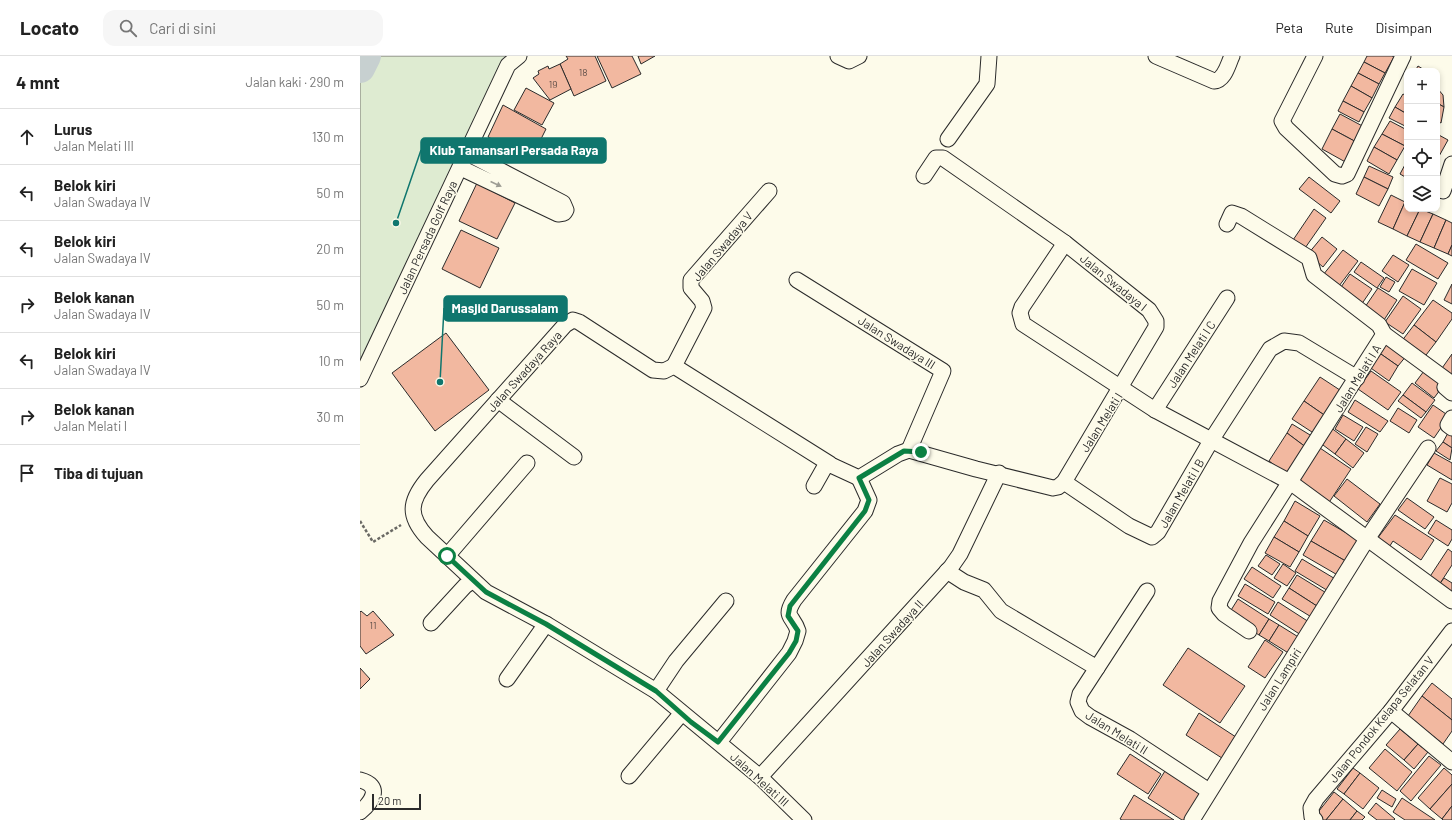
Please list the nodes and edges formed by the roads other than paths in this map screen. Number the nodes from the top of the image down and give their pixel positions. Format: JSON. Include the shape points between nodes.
{"nodes":[{"id":1,"x":519,"y":56,"type":"edge"},
{"id":2,"x":838,"y":56,"type":"edge"},
{"id":3,"x":860,"y":56,"type":"edge"},
{"id":4,"x":989,"y":56,"type":"edge"},
{"id":5,"x":1156,"y":56,"type":"edge"},
{"id":6,"x":1232,"y":56,"type":"edge"},
{"id":7,"x":1316,"y":56,"type":"edge"},
{"id":8,"x":1403,"y":56,"type":"edge"},
{"id":9,"x":948,"y":139,"type":"dead end"},
{"id":10,"x":467,"y":153,"type":"junction"},
{"id":11,"x":1452,"y":164,"type":"edge"},
{"id":12,"x":461,"y":168,"type":"junction"},
{"id":13,"x":924,"y":176,"type":"dead end"},
{"id":14,"x":769,"y":191,"type":"dead end"},
{"id":15,"x":1443,"y":191,"type":"dead end"},
{"id":16,"x":1227,"y":224,"type":"dead end"},
{"id":17,"x":1065,"y":243,"type":"junction"},
{"id":18,"x":797,"y":280,"type":"dead end"},
{"id":19,"x":1227,"y":298,"type":"dead end"},
{"id":20,"x":1384,"y":334,"type":"junction"},
{"id":21,"x":674,"y":366,"type":"junction"},
{"id":22,"x":1357,"y":378,"type":"junction"},
{"id":23,"x":360,"y":379,"type":"edge"},
{"id":24,"x":1120,"y":388,"type":"junction"},
{"id":25,"x":1452,"y":393,"type":"edge"},
{"id":26,"x":498,"y":400,"type":"junction"},
{"id":27,"x":1155,"y":410,"type":"junction"},
{"id":28,"x":1212,"y":439,"type":"junction"},
{"id":29,"x":1428,"y":448,"type":"dead end"},
{"id":30,"x":909,"y":450,"type":"junction"},
{"id":31,"x":574,"y":457,"type":"dead end"},
{"id":32,"x":527,"y":463,"type":"dead end"},
{"id":33,"x":830,"y":464,"type":"junction"},
{"id":34,"x":999,"y":473,"type":"junction"},
{"id":35,"x":853,"y":476,"type":"junction"},
{"id":36,"x":1064,"y":482,"type":"junction"},
{"id":37,"x":1290,"y":482,"type":"junction"},
{"id":38,"x":814,"y":486,"type":"dead end"},
{"id":39,"x":413,"y":514,"type":"joint"},
{"id":40,"x":1367,"y":539,"type":"junction"},
{"id":41,"x":447,"y":556,"type":"junction"},
{"id":42,"x":947,"y":571,"type":"junction"},
{"id":43,"x":472,"y":581,"type":"junction"},
{"id":44,"x":1147,"y":591,"type":"dead end"},
{"id":45,"x":726,"y":601,"type":"dead end"},
{"id":46,"x":1452,"y":601,"type":"edge"},
{"id":47,"x":431,"y":623,"type":"dead end"},
{"id":48,"x":546,"y":624,"type":"junction"},
{"id":49,"x":1249,"y":631,"type":"dead end"},
{"id":50,"x":1452,"y":631,"type":"edge"},
{"id":51,"x":1097,"y":668,"type":"junction"},
{"id":52,"x":507,"y":680,"type":"dead end"},
{"id":53,"x":656,"y":691,"type":"junction"},
{"id":54,"x":1391,"y":711,"type":"junction"},
{"id":55,"x":681,"y":714,"type":"junction"},
{"id":56,"x":718,"y":742,"type":"junction"},
{"id":57,"x":1452,"y":762,"type":"edge"},
{"id":58,"x":629,"y":776,"type":"dead end"},
{"id":59,"x":760,"y":777,"type":"junction"},
{"id":60,"x":360,"y":780,"type":"edge"},
{"id":61,"x":1209,"y":791,"type":"junction"},
{"id":62,"x":360,"y":812,"type":"edge"},
{"id":63,"x":1313,"y":814,"type":"edge"},
{"id":64,"x":804,"y":820,"type":"edge"},
{"id":65,"x":1192,"y":820,"type":"edge"}],
"edges":[{"from":1,"to":10,"type":"street","name":"Jalan Persada Golf Raya","via":[[508,65]]},
{"from":2,"to":3,"type":"street","via":[[849,61]]},
{"from":4,"to":9,"type":"street","via":[[987,84]]},
{"from":5,"to":6,"type":"street","via":[[1218,81]]},
{"from":7,"to":8,"type":"street","via":[[1282,121],[1286,128],[1335,174],[1342,176],[1347,174]]},
{"from":10,"to":12,"type":"street","name":"Jalan Persada Golf Raya"},
{"from":12,"to":10,"type":"street","one_way":true,"via":[[558,214],[566,210],[563,203]]},
{"from":11,"to":15,"type":"street"},
{"from":12,"to":23,"type":"street","name":"Jalan Persada Golf Raya"},
{"from":13,"to":17,"type":"street","name":"Jalan Swadaya I","via":[[936,158],[943,158]]},
{"from":14,"to":21,"type":"street","name":"Jalan Swadaya V","via":[[691,280],[691,288],[704,308]]},
{"from":16,"to":20,"type":"street","via":[[1232,213],[1241,216],[1309,258],[1314,275],[1379,325]]},
{"from":17,"to":24,"type":"street","name":"Jalan Swadaya I","via":[[1149,310],[1156,321],[1154,333]]},
{"from":17,"to":24,"type":"street","via":[[1022,307],[1020,319],[1023,324]]},
{"from":18,"to":30,"type":"street","name":"Jalan Swadaya III","via":[[943,371]]},
{"from":19,"to":27,"type":"street","name":"Jalan Melati I C"},
{"from":20,"to":22,"type":"street","name":"Jalan Melati I A"},
{"from":20,"to":25,"type":"street","name":"Jalan Melati I A","via":[[1448,381],[1445,387]]},
{"from":21,"to":26,"type":"street","name":"Jalan Swadaya Raya","via":[[664,371],[653,370],[573,320],[565,325]]},
{"from":21,"to":33,"type":"street"},
{"from":22,"to":28,"type":"street","via":[[1299,343],[1284,341],[1276,344],[1264,356]]},
{"from":22,"to":37,"type":"street","name":"Jalan Melati I A"},
{"from":24,"to":27,"type":"street","name":"Jalan Melati I"},
{"from":24,"to":36,"type":"street","name":"Jalan Melati I"},
{"from":26,"to":31,"type":"street"},
{"from":26,"to":39,"type":"street","name":"Jalan Swadaya Raya","via":[[419,489],[414,501]]},
{"from":27,"to":28,"type":"street","name":"Jalan Melati I"},
{"from":28,"to":36,"type":"street","name":"Jalan Melati I B","via":[[1158,532],[1152,537],[1129,526]]},
{"from":28,"to":37,"type":"street","name":"Jalan Melati I"},
{"from":29,"to":40,"type":"street","name":"Jalan Lampiri"},
{"from":30,"to":34,"type":"street"},
{"from":30,"to":35,"type":"street"},
{"from":32,"to":41,"type":"street"},
{"from":33,"to":35,"type":"street"},
{"from":33,"to":38,"type":"street"},
{"from":34,"to":36,"type":"street","via":[[1053,488]]},
{"from":34,"to":42,"type":"street","name":"Jalan Swadaya II","via":[[960,554]]},
{"from":35,"to":56,"type":"street","via":[[869,500],[865,511],[790,606],[788,616],[798,631],[796,641]]},
{"from":37,"to":40,"type":"street","name":"Jalan Melati I"},
{"from":37,"to":49,"type":"street","name":"Jalan Melati I A","via":[[1251,543],[1220,601],[1219,608],[1224,614]]},
{"from":39,"to":41,"type":"street","name":"Jalan Melati III","via":[[419,529]]},
{"from":40,"to":46,"type":"street","name":"Jalan Melati I"},
{"from":40,"to":61,"type":"street","name":"Jalan Lampiri"},
{"from":41,"to":43,"type":"street","name":"Jalan Melati III"},
{"from":42,"to":51,"type":"street","via":[[964,582],[984,590],[1001,611]]},
{"from":42,"to":59,"type":"street","name":"Jalan Swadaya II"},
{"from":43,"to":47,"type":"street"},
{"from":43,"to":48,"type":"street","name":"Jalan Melati III","via":[[508,606]]},
{"from":44,"to":51,"type":"street","name":"Jalan Melati II"},
{"from":45,"to":53,"type":"street","via":[[676,661]]},
{"from":48,"to":52,"type":"street"},
{"from":48,"to":53,"type":"street","name":"Jalan Melati III"},
{"from":50,"to":54,"type":"street","name":"Jalan Pondok Kelapa Selatan V"},
{"from":51,"to":61,"type":"street","name":"Jalan Melati II","via":[[1080,694],[1078,702],[1082,711]]},
{"from":53,"to":55,"type":"street","name":"Jalan Melati III"},
{"from":54,"to":57,"type":"street"},
{"from":54,"to":63,"type":"street","name":"Jalan Pondok Kelapa Selatan V","via":[[1316,799]]},
{"from":55,"to":56,"type":"street","name":"Jalan Melati III"},
{"from":55,"to":58,"type":"street"},
{"from":56,"to":59,"type":"street","name":"Jalan Melati III"},
{"from":59,"to":64,"type":"street","name":"Jalan Melati III"},
{"from":60,"to":62,"type":"street","via":[[371,787],[374,793],[370,803]]},
{"from":61,"to":65,"type":"street","name":"Jalan Lampiri"}]}
